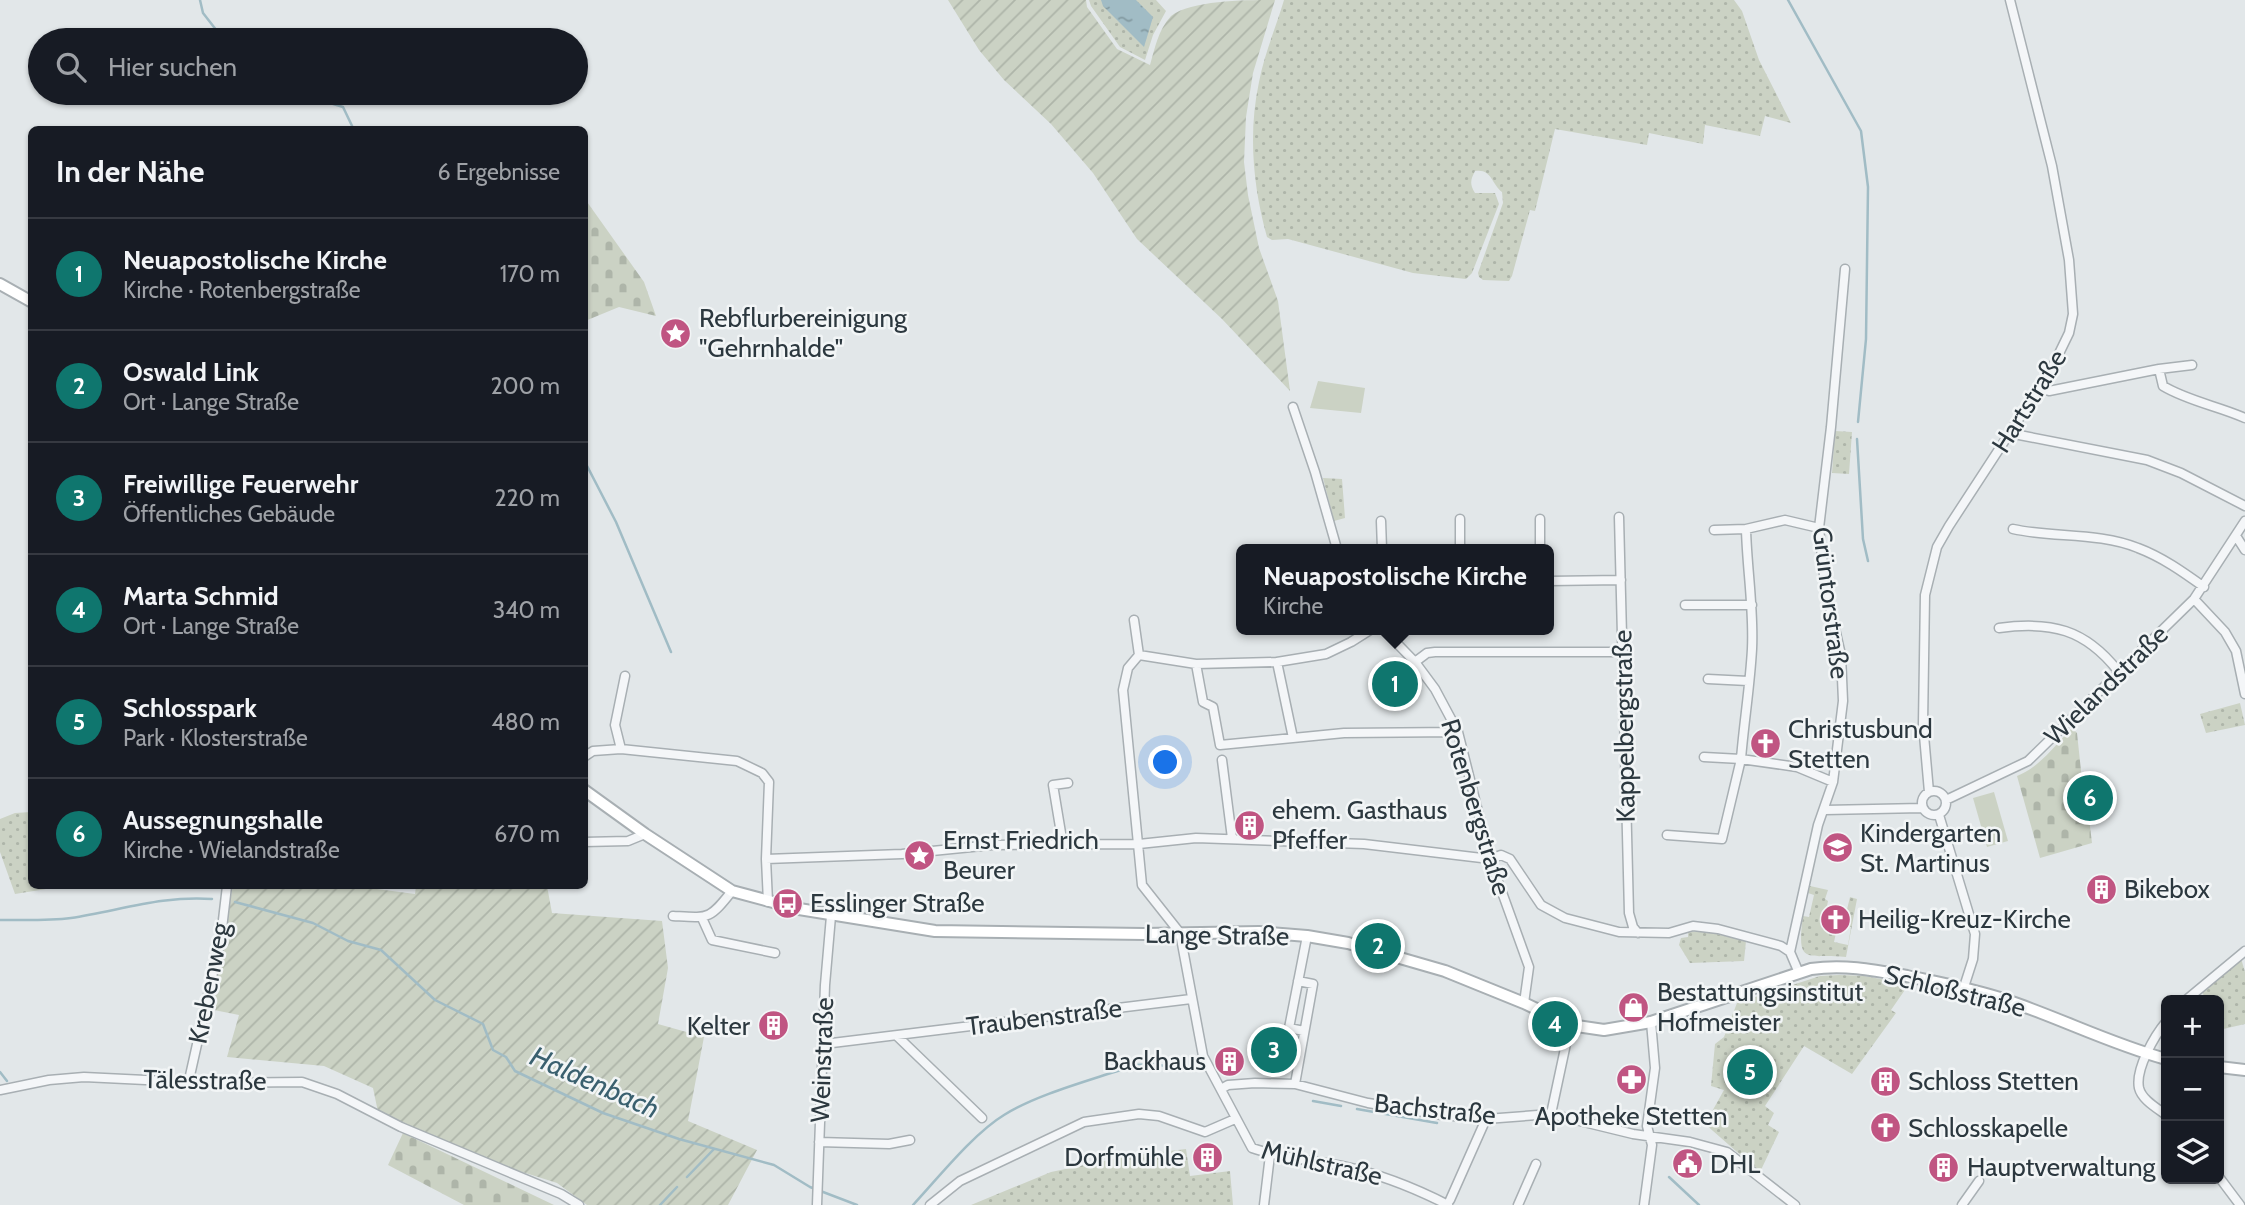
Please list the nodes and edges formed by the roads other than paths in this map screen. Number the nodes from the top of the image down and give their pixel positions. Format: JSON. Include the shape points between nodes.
{"nodes":[{"id":1,"x":2010,"y":0,"type":"edge"},
{"id":2,"x":1845,"y":270,"type":"dead end"},
{"id":3,"x":0,"y":284,"type":"edge"},
{"id":4,"x":28,"y":300,"type":"edge"},
{"id":5,"x":2192,"y":365,"type":"dead end"},
{"id":6,"x":2159,"y":369,"type":"junction"},
{"id":7,"x":2038,"y":388,"type":"junction"},
{"id":8,"x":1293,"y":407,"type":"dead end"},
{"id":9,"x":2245,"y":418,"type":"edge"},
{"id":10,"x":2009,"y":433,"type":"junction"},
{"id":11,"x":2245,"y":506,"type":"edge"},
{"id":12,"x":1619,"y":517,"type":"dead end"},
{"id":13,"x":1460,"y":519,"type":"dead end"},
{"id":14,"x":1539,"y":519,"type":"dead end"},
{"id":15,"x":1381,"y":521,"type":"dead end"},
{"id":16,"x":2245,"y":521,"type":"edge"},
{"id":17,"x":1746,"y":528,"type":"junction"},
{"id":18,"x":1819,"y":528,"type":"junction"},
{"id":19,"x":2013,"y":529,"type":"dead end"},
{"id":20,"x":1714,"y":530,"type":"dead end"},
{"id":21,"x":2236,"y":536,"type":"junction"},
{"id":22,"x":1336,"y":544,"type":"edge"},
{"id":23,"x":1382,"y":544,"type":"edge"},
{"id":24,"x":1460,"y":544,"type":"edge"},
{"id":25,"x":1540,"y":544,"type":"edge"},
{"id":26,"x":2245,"y":550,"type":"edge"},
{"id":27,"x":1620,"y":580,"type":"junction"},
{"id":28,"x":1554,"y":581,"type":"edge"},
{"id":29,"x":2204,"y":587,"type":"junction"},
{"id":30,"x":2194,"y":599,"type":"junction"},
{"id":31,"x":1685,"y":605,"type":"dead end"},
{"id":32,"x":1752,"y":605,"type":"junction"},
{"id":33,"x":1134,"y":620,"type":"dead end"},
{"id":34,"x":2000,"y":628,"type":"dead end"},
{"id":35,"x":1362,"y":635,"type":"edge"},
{"id":36,"x":1389,"y":635,"type":"edge"},
{"id":37,"x":1623,"y":652,"type":"junction"},
{"id":38,"x":1139,"y":655,"type":"junction"},
{"id":39,"x":1276,"y":662,"type":"junction"},
{"id":40,"x":1415,"y":662,"type":"junction"},
{"id":41,"x":1196,"y":664,"type":"junction"},
{"id":42,"x":2118,"y":671,"type":"junction"},
{"id":43,"x":625,"y":676,"type":"dead end"},
{"id":44,"x":1709,"y":679,"type":"dead end"},
{"id":45,"x":1748,"y":681,"type":"junction"},
{"id":46,"x":2245,"y":694,"type":"edge"},
{"id":47,"x":1458,"y":732,"type":"junction"},
{"id":48,"x":1293,"y":738,"type":"junction"},
{"id":49,"x":621,"y":749,"type":"junction"},
{"id":50,"x":588,"y":754,"type":"edge"},
{"id":51,"x":1704,"y":757,"type":"dead end"},
{"id":52,"x":1741,"y":758,"type":"junction"},
{"id":53,"x":1222,"y":760,"type":"dead end"},
{"id":54,"x":1833,"y":782,"type":"junction"},
{"id":55,"x":1068,"y":783,"type":"dead end"},
{"id":56,"x":1928,"y":792,"type":"junction"},
{"id":57,"x":588,"y":793,"type":"edge"},
{"id":58,"x":1946,"y":800,"type":"junction"},
{"id":59,"x":1922,"y":808,"type":"junction"},
{"id":60,"x":1825,"y":810,"type":"junction"},
{"id":61,"x":1939,"y":814,"type":"junction"},
{"id":62,"x":645,"y":834,"type":"junction"},
{"id":63,"x":1667,"y":835,"type":"dead end"},
{"id":64,"x":1232,"y":838,"type":"junction"},
{"id":65,"x":588,"y":842,"type":"edge"},
{"id":66,"x":1139,"y":844,"type":"junction"},
{"id":67,"x":1063,"y":845,"type":"junction"},
{"id":68,"x":766,"y":859,"type":"junction"},
{"id":69,"x":1490,"y":859,"type":"junction"},
{"id":70,"x":227,"y":889,"type":"edge"},
{"id":71,"x":732,"y":891,"type":"junction"},
{"id":72,"x":768,"y":902,"type":"junction"},
{"id":73,"x":673,"y":916,"type":"dead end"},
{"id":74,"x":831,"y":916,"type":"junction"},
{"id":75,"x":702,"y":918,"type":"junction"},
{"id":76,"x":1180,"y":933,"type":"junction"},
{"id":77,"x":1638,"y":933,"type":"junction"},
{"id":78,"x":1307,"y":936,"type":"junction"},
{"id":79,"x":2245,"y":951,"type":"edge"},
{"id":80,"x":1790,"y":952,"type":"junction"},
{"id":81,"x":775,"y":953,"type":"dead end"},
{"id":82,"x":1799,"y":973,"type":"junction"},
{"id":83,"x":1298,"y":981,"type":"junction"},
{"id":84,"x":1964,"y":987,"type":"junction"},
{"id":85,"x":2192,"y":995,"type":"edge"},
{"id":86,"x":1191,"y":999,"type":"junction"},
{"id":87,"x":1524,"y":1003,"type":"junction"},
{"id":88,"x":1651,"y":1022,"type":"junction"},
{"id":89,"x":1570,"y":1025,"type":"junction"},
{"id":90,"x":2161,"y":1028,"type":"edge"},
{"id":91,"x":1304,"y":1031,"type":"junction"},
{"id":92,"x":897,"y":1036,"type":"junction"},
{"id":93,"x":824,"y":1044,"type":"junction"},
{"id":94,"x":2147,"y":1054,"type":"junction"},
{"id":95,"x":2162,"y":1058,"type":"edge"},
{"id":96,"x":2224,"y":1068,"type":"edge"},
{"id":97,"x":2245,"y":1070,"type":"edge"},
{"id":98,"x":189,"y":1080,"type":"junction"},
{"id":99,"x":1295,"y":1084,"type":"junction"},
{"id":100,"x":1221,"y":1088,"type":"junction"},
{"id":101,"x":0,"y":1090,"type":"edge"},
{"id":102,"x":2161,"y":1111,"type":"edge"},
{"id":103,"x":1551,"y":1114,"type":"junction"},
{"id":104,"x":982,"y":1118,"type":"dead end"},
{"id":105,"x":1235,"y":1119,"type":"junction"},
{"id":106,"x":1486,"y":1119,"type":"junction"},
{"id":107,"x":1650,"y":1137,"type":"junction"},
{"id":108,"x":910,"y":1140,"type":"dead end"},
{"id":109,"x":819,"y":1142,"type":"junction"},
{"id":110,"x":1270,"y":1155,"type":"junction"},
{"id":111,"x":1536,"y":1164,"type":"dead end"},
{"id":112,"x":1979,"y":1181,"type":"dead end"},
{"id":113,"x":2224,"y":1184,"type":"edge"},
{"id":114,"x":1448,"y":1203,"type":"edge"},
{"id":115,"x":579,"y":1205,"type":"edge"},
{"id":116,"x":817,"y":1205,"type":"edge"},
{"id":117,"x":930,"y":1205,"type":"edge"},
{"id":118,"x":1264,"y":1205,"type":"edge"},
{"id":119,"x":1518,"y":1205,"type":"edge"},
{"id":120,"x":1644,"y":1205,"type":"edge"},
{"id":121,"x":1795,"y":1205,"type":"edge"},
{"id":122,"x":1962,"y":1205,"type":"edge"},
{"id":123,"x":2240,"y":1205,"type":"edge"}],
"edges":[{"from":1,"to":7,"type":"street","name":"Hartstraße","via":[[2052,166],[2073,294],[2069,333]]},
{"from":2,"to":18,"type":"street","name":"Grüntorstraße"},
{"from":3,"to":4,"type":"main road"},
{"from":5,"to":6,"type":"street"},
{"from":6,"to":7,"type":"street","via":[[2049,391]]},
{"from":6,"to":9,"type":"street","via":[[2163,386],[2175,393]]},
{"from":7,"to":10,"type":"street","name":"Hartstraße"},
{"from":8,"to":22,"type":"street"},
{"from":10,"to":11,"type":"street","via":[[2147,460]]},
{"from":10,"to":56,"type":"street","name":"Hartstraße","via":[[1948,526],[1931,567],[1925,595],[1923,724]]},
{"from":12,"to":27,"type":"street","name":"Kappelbergstraße"},
{"from":13,"to":24,"type":"street"},
{"from":14,"to":25,"type":"street"},
{"from":15,"to":23,"type":"street"},
{"from":16,"to":21,"type":"street","name":"Wielandstraße"},
{"from":17,"to":18,"type":"street","via":[[1784,520]]},
{"from":17,"to":20,"type":"street"},
{"from":17,"to":32,"type":"street"},
{"from":18,"to":54,"type":"street","name":"Grüntorstraße","via":[[1825,585],[1841,655],[1843,701]]},
{"from":19,"to":29,"type":"street","via":[[2136,547],[2177,567]]},
{"from":21,"to":26,"type":"street"},
{"from":21,"to":29,"type":"street","name":"Wielandstraße"},
{"from":27,"to":28,"type":"street"},
{"from":27,"to":37,"type":"street","name":"Kappelbergstraße"},
{"from":29,"to":30,"type":"street","name":"Wielandstraße"},
{"from":30,"to":42,"type":"street","name":"Wielandstraße"},
{"from":30,"to":46,"type":"street","via":[[2236,651]]},
{"from":31,"to":32,"type":"street"},
{"from":32,"to":45,"type":"street"},
{"from":33,"to":38,"type":"street"},
{"from":34,"to":42,"type":"street","via":[[2052,627],[2082,636]]},
{"from":35,"to":39,"type":"street","via":[[1326,654]]},
{"from":36,"to":40,"type":"street","name":"Rotenbergstraße"},
{"from":37,"to":40,"type":"street","via":[[1435,652]]},
{"from":37,"to":77,"type":"street","name":"Kappelbergstraße","via":[[1629,913]]},
{"from":38,"to":41,"type":"street"},
{"from":38,"to":66,"type":"street","via":[[1128,668],[1123,690]]},
{"from":39,"to":41,"type":"street"},
{"from":39,"to":48,"type":"street"},
{"from":40,"to":47,"type":"street","name":"Rotenbergstraße"},
{"from":41,"to":48,"type":"street","via":[[1203,702],[1213,707],[1220,745]]},
{"from":42,"to":58,"type":"street","name":"Wielandstraße","via":[[2028,761]]},
{"from":43,"to":49,"type":"street","via":[[615,724]]},
{"from":44,"to":45,"type":"street"},
{"from":45,"to":52,"type":"street"},
{"from":47,"to":48,"type":"street"},
{"from":47,"to":69,"type":"street","name":"Rotenbergstraße"},
{"from":49,"to":50,"type":"street"},
{"from":49,"to":68,"type":"street","via":[[737,761],[762,773],[769,782]]},
{"from":51,"to":52,"type":"street"},
{"from":52,"to":54,"type":"street","via":[[1797,767]]},
{"from":52,"to":63,"type":"street","via":[[1722,839]]},
{"from":53,"to":64,"type":"street"},
{"from":54,"to":60,"type":"street","name":"Grüntorstraße"},
{"from":55,"to":67,"type":"street","via":[[1053,785]]},
{"from":56,"to":58,"type":"street","via":[[1939,792]]},
{"from":56,"to":59,"type":"street","name":"Hartstraße"},
{"from":57,"to":62,"type":"main road"},
{"from":58,"to":61,"type":"street"},
{"from":59,"to":60,"type":"street"},
{"from":59,"to":61,"type":"street","via":[[1931,816]]},
{"from":60,"to":80,"type":"street","name":"Grüntorstraße"},
{"from":61,"to":84,"type":"street","via":[[1975,934]]},
{"from":62,"to":65,"type":"street","via":[[628,841]]},
{"from":62,"to":71,"type":"main road"},
{"from":64,"to":66,"type":"street"},
{"from":64,"to":69,"type":"street","via":[[1364,844]]},
{"from":66,"to":67,"type":"street"},
{"from":66,"to":76,"type":"street","via":[[1142,885]]},
{"from":67,"to":68,"type":"street"},
{"from":68,"to":72,"type":"street"},
{"from":69,"to":77,"type":"street","via":[[1501,855],[1510,859],[1541,905],[1565,918]]},
{"from":69,"to":87,"type":"street","name":"Rotenbergstraße","via":[[1529,967]]},
{"from":70,"to":98,"type":"street","name":"Krebenweg","via":[[221,937]]},
{"from":71,"to":72,"type":"main road"},
{"from":71,"to":75,"type":"street","via":[[714,913]]},
{"from":72,"to":74,"type":"main road","name":"Lange Straße"},
{"from":73,"to":75,"type":"street"},
{"from":74,"to":76,"type":"main road","name":"Lange Straße","via":[[935,931]]},
{"from":74,"to":93,"type":"street","name":"Weinstraße"},
{"from":75,"to":81,"type":"street","via":[[712,940]]},
{"from":76,"to":78,"type":"main road","name":"Lange Straße"},
{"from":76,"to":86,"type":"street","name":"Mühlstraße"},
{"from":77,"to":80,"type":"street","via":[[1669,933],[1693,926],[1718,929]]},
{"from":78,"to":83,"type":"street"},
{"from":78,"to":87,"type":"main road","name":"Lange Straße","via":[[1444,971]]},
{"from":79,"to":85,"type":"street"},
{"from":80,"to":82,"type":"street"},
{"from":82,"to":84,"type":"main road","name":"Schloßstraße","via":[[1833,966],[1860,967]]},
{"from":82,"to":88,"type":"main road","name":"Schloßstraße"},
{"from":83,"to":91,"type":"street","via":[[1313,984]]},
{"from":83,"to":91,"type":"street","via":[[1289,1028]]},
{"from":84,"to":94,"type":"main road","name":"Schloßstraße"},
{"from":86,"to":92,"type":"street","name":"Traubenstraße"},
{"from":86,"to":100,"type":"street","name":"Mühlstraße","via":[[1203,1056]]},
{"from":87,"to":89,"type":"main road","name":"Lange Straße"},
{"from":88,"to":89,"type":"main road","name":"Lange Straße","via":[[1604,1030]]},
{"from":88,"to":107,"type":"street","via":[[1655,1068],[1647,1126]]},
{"from":89,"to":103,"type":"street"},
{"from":90,"to":94,"type":"street"},
{"from":91,"to":99,"type":"street"},
{"from":92,"to":93,"type":"street","name":"Traubenstraße"},
{"from":92,"to":104,"type":"street"},
{"from":93,"to":109,"type":"street","name":"Weinstraße"},
{"from":94,"to":95,"type":"main road","name":"Schloßstraße"},
{"from":94,"to":102,"type":"street","via":[[2139,1089]]},
{"from":96,"to":97,"type":"main road"},
{"from":98,"to":101,"type":"street","name":"Tälesstraße","via":[[84,1077]]},
{"from":98,"to":115,"type":"street","name":"Tälesstraße","via":[[302,1082]]},
{"from":99,"to":100,"type":"street","name":"Bachstraße"},
{"from":99,"to":106,"type":"street","name":"Bachstraße","via":[[1368,1103]]},
{"from":100,"to":105,"type":"street","name":"Mühlstraße"},
{"from":103,"to":106,"type":"street","name":"Bachstraße"},
{"from":103,"to":107,"type":"street","name":"Bachstraße"},
{"from":105,"to":110,"type":"street","name":"Mühlstraße","via":[[1252,1149]]},
{"from":105,"to":117,"type":"street","via":[[1205,1132],[1159,1115],[1084,1122],[961,1181]]},
{"from":106,"to":114,"type":"street"},
{"from":107,"to":120,"type":"street"},
{"from":107,"to":121,"type":"street","name":"Bachstraße","via":[[1727,1152]]},
{"from":108,"to":109,"type":"street","via":[[889,1144]]},
{"from":109,"to":116,"type":"street","name":"Weinstraße"},
{"from":110,"to":114,"type":"street","name":"Mühlstraße","via":[[1385,1177]]},
{"from":110,"to":118,"type":"street"},
{"from":111,"to":119,"type":"street"},
{"from":112,"to":122,"type":"street"},
{"from":113,"to":123,"type":"street"}]}
